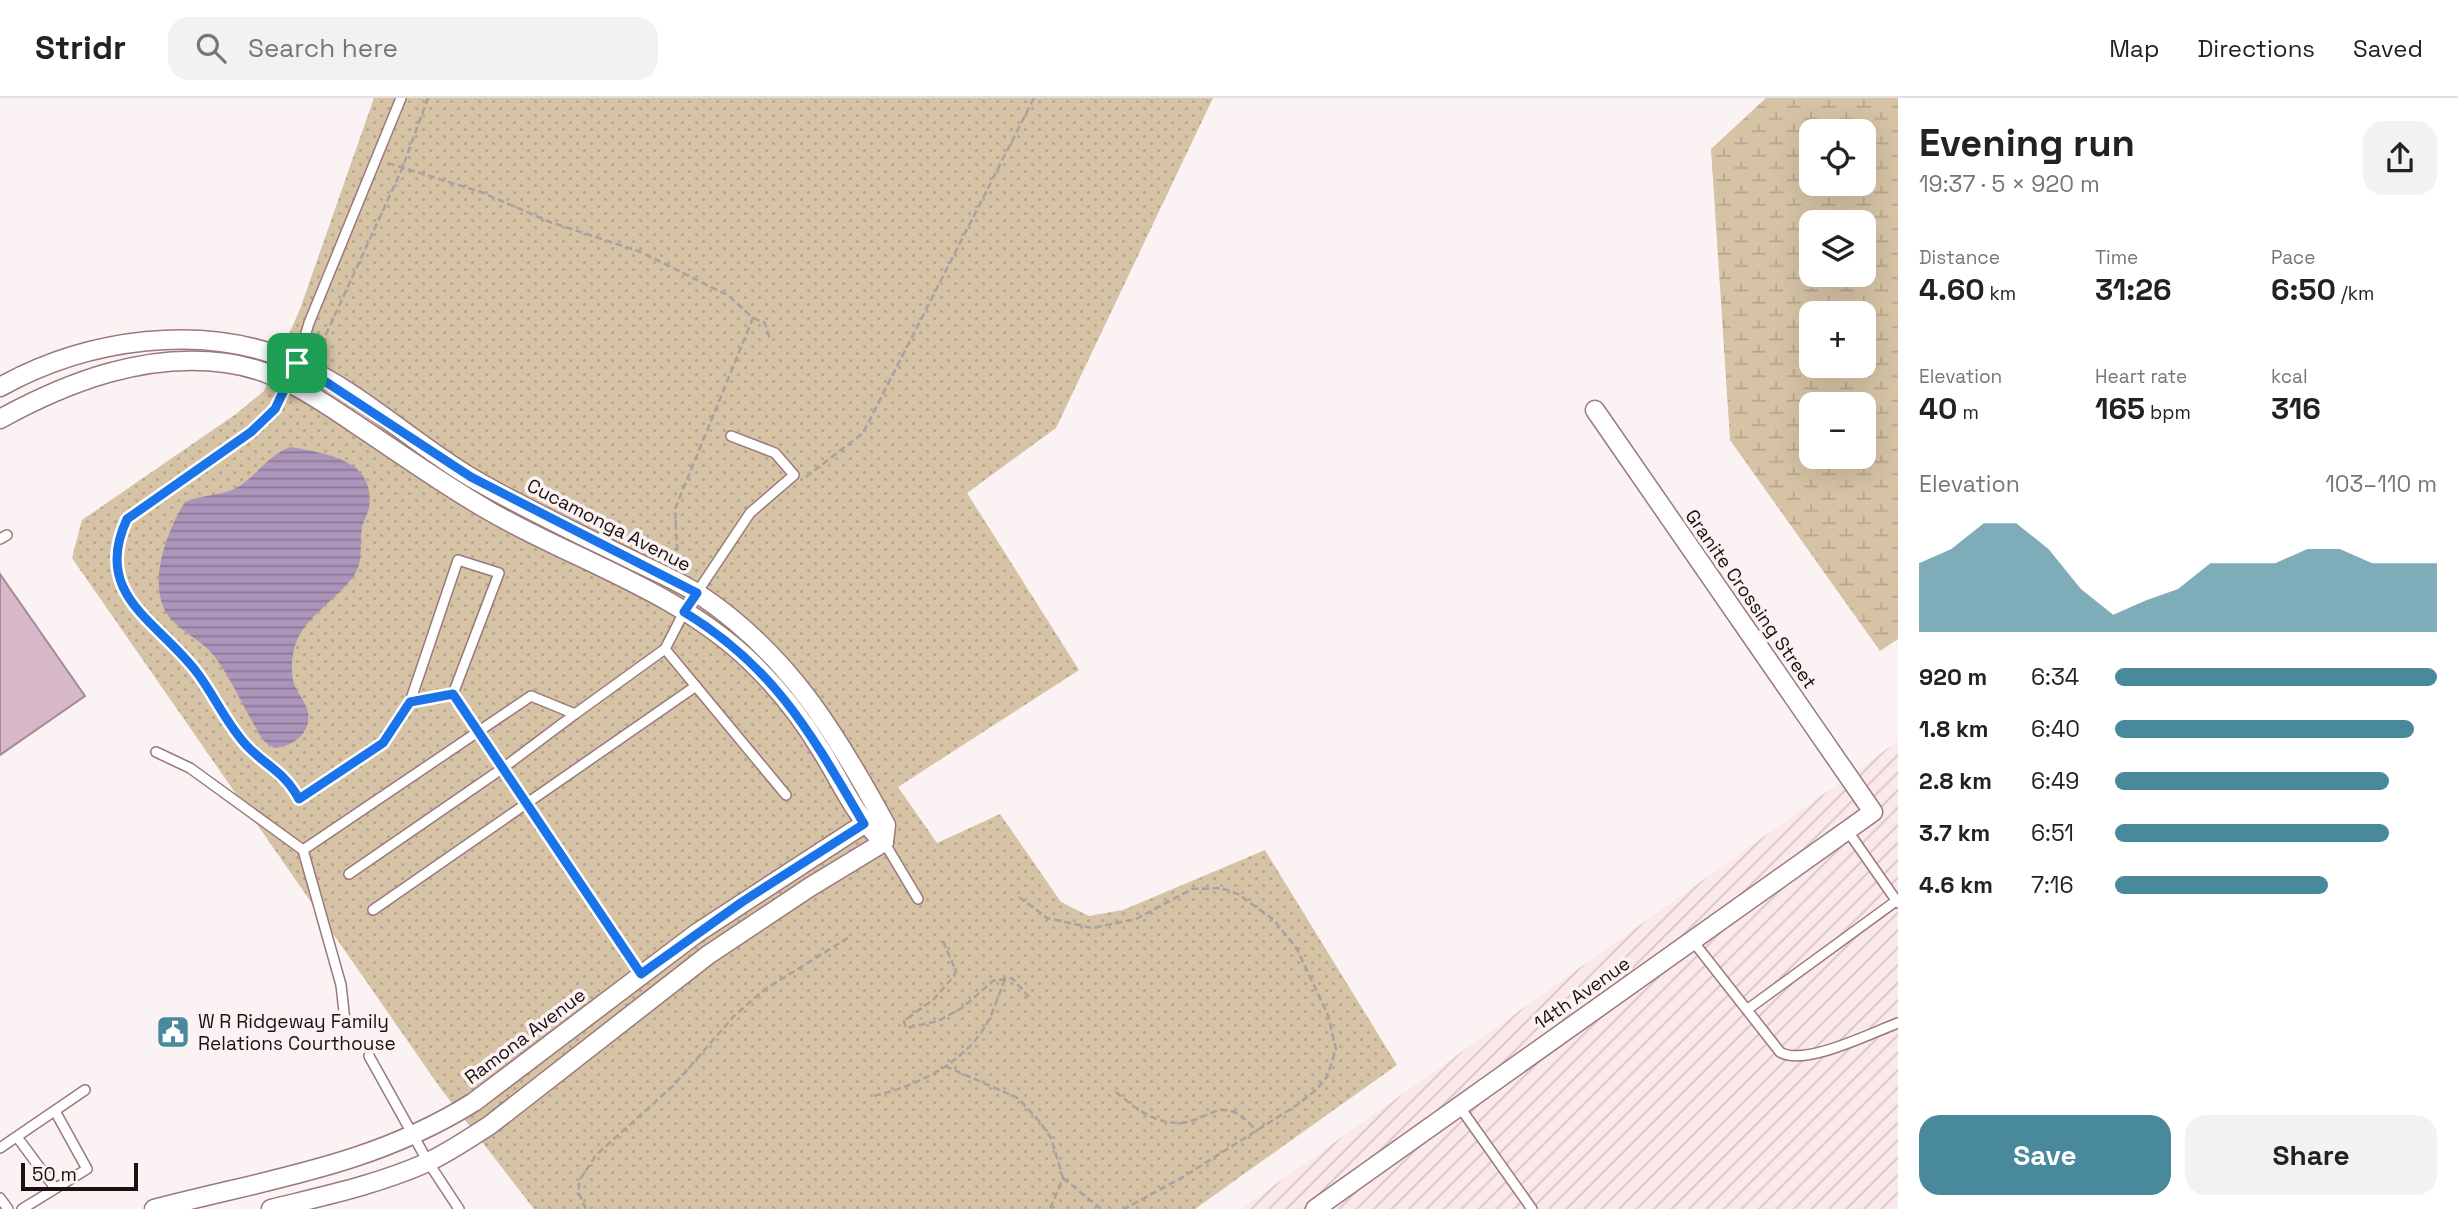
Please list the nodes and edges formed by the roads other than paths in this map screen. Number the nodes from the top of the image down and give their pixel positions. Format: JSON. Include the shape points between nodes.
{"nodes":[{"id":1,"x":401,"y":98,"type":"edge"},
{"id":2,"x":297,"y":363,"type":"junction"},
{"id":3,"x":288,"y":382,"type":"junction"},
{"id":4,"x":0,"y":387,"type":"edge"},
{"id":5,"x":1595,"y":410,"type":"dead end"},
{"id":6,"x":0,"y":419,"type":"edge"},
{"id":7,"x":731,"y":436,"type":"dead end"},
{"id":8,"x":697,"y":593,"type":"junction"},
{"id":9,"x":684,"y":612,"type":"junction"},
{"id":10,"x":665,"y":649,"type":"junction"},
{"id":11,"x":696,"y":686,"type":"junction"},
{"id":12,"x":453,"y":694,"type":"junction"},
{"id":13,"x":410,"y":702,"type":"junction"},
{"id":14,"x":575,"y":714,"type":"junction"},
{"id":15,"x":478,"y":731,"type":"junction"},
{"id":16,"x":156,"y":752,"type":"dead end"},
{"id":17,"x":503,"y":768,"type":"junction"},
{"id":18,"x":786,"y":795,"type":"dead end"},
{"id":19,"x":527,"y":805,"type":"junction"},
{"id":20,"x":1873,"y":812,"type":"joint"},
{"id":21,"x":864,"y":824,"type":"junction"},
{"id":22,"x":1847,"y":830,"type":"junction"},
{"id":23,"x":885,"y":833,"type":"junction"},
{"id":24,"x":303,"y":850,"type":"junction"},
{"id":25,"x":349,"y":874,"type":"dead end"},
{"id":26,"x":918,"y":899,"type":"dead end"},
{"id":27,"x":1897,"y":902,"type":"edge"},
{"id":28,"x":373,"y":910,"type":"dead end"},
{"id":29,"x":1692,"y":940,"type":"junction"},
{"id":30,"x":641,"y":974,"type":"junction"},
{"id":31,"x":1748,"y":1009,"type":"junction"},
{"id":32,"x":345,"y":1021,"type":"dead end"},
{"id":33,"x":1898,"y":1023,"type":"edge"},
{"id":34,"x":369,"y":1056,"type":"dead end"},
{"id":35,"x":85,"y":1090,"type":"dead end"},
{"id":36,"x":1459,"y":1106,"type":"junction"},
{"id":37,"x":55,"y":1111,"type":"junction"},
{"id":38,"x":17,"y":1136,"type":"junction"},
{"id":39,"x":413,"y":1136,"type":"junction"},
{"id":40,"x":0,"y":1148,"type":"edge"},
{"id":41,"x":428,"y":1163,"type":"junction"},
{"id":42,"x":55,"y":1188,"type":"junction"},
{"id":43,"x":0,"y":1198,"type":"edge"},
{"id":44,"x":8,"y":1209,"type":"edge"},
{"id":45,"x":22,"y":1209,"type":"edge"},
{"id":46,"x":154,"y":1209,"type":"edge"},
{"id":47,"x":271,"y":1209,"type":"edge"},
{"id":48,"x":459,"y":1209,"type":"edge"},
{"id":49,"x":1315,"y":1209,"type":"edge"},
{"id":50,"x":1532,"y":1209,"type":"edge"}],
"edges":[{"from":1,"to":2,"type":"lane","via":[[313,312]]},
{"from":2,"to":3,"type":"lane"},
{"from":2,"to":4,"type":"street","name":"Cucamonga Avenue","via":[[226,342],[139,342],[46,366]]},
{"from":2,"to":8,"type":"street","name":"Cucamonga Avenue","via":[[471,477]]},
{"from":3,"to":6,"type":"street","via":[[253,367],[174,361],[102,375],[55,391]]},
{"from":3,"to":9,"type":"street","via":[[457,493]]},
{"from":3,"to":13,"type":"lane","via":[[275,409],[251,432],[127,519],[115,552],[121,582],[144,617],[196,671],[247,746],[288,779],[299,799],[383,743]]},
{"from":5,"to":20,"type":"street","name":"Granite Crossing Street"},
{"from":7,"to":8,"type":"lane","via":[[775,453],[794,475],[750,513]]},
{"from":8,"to":9,"type":"lane"},
{"from":8,"to":23,"type":"street","name":"Cucamonga Avenue","via":[[762,647],[817,706]]},
{"from":9,"to":10,"type":"lane"},
{"from":9,"to":21,"type":"street","via":[[719,633],[778,688],[821,749]]},
{"from":10,"to":11,"type":"lane"},
{"from":10,"to":14,"type":"lane"},
{"from":11,"to":18,"type":"lane"},
{"from":11,"to":19,"type":"lane"},
{"from":12,"to":13,"type":"lane"},
{"from":12,"to":13,"type":"lane","via":[[499,573],[457,560]]},
{"from":12,"to":15,"type":"lane"},
{"from":14,"to":15,"type":"lane","via":[[531,696]]},
{"from":14,"to":17,"type":"lane"},
{"from":15,"to":17,"type":"lane"},
{"from":15,"to":24,"type":"lane"},
{"from":16,"to":24,"type":"lane","via":[[190,768]]},
{"from":17,"to":19,"type":"lane"},
{"from":17,"to":25,"type":"lane"},
{"from":19,"to":28,"type":"lane"},
{"from":19,"to":30,"type":"lane"},
{"from":20,"to":22,"type":"street","name":"14th Avenue"},
{"from":21,"to":23,"type":"street"},
{"from":21,"to":30,"type":"street","name":"Ramona Avenue"},
{"from":22,"to":27,"type":"lane"},
{"from":22,"to":29,"type":"street","name":"14th Avenue"},
{"from":23,"to":26,"type":"lane"},
{"from":23,"to":41,"type":"street","via":[[708,955],[491,1125]]},
{"from":24,"to":32,"type":"lane","via":[[341,985]]},
{"from":27,"to":31,"type":"lane"},
{"from":29,"to":31,"type":"lane"},
{"from":29,"to":36,"type":"street","name":"14th Avenue"},
{"from":30,"to":39,"type":"street","name":"Ramona Avenue","via":[[474,1102]]},
{"from":31,"to":33,"type":"lane","via":[[1789,1058]]},
{"from":34,"to":39,"type":"lane"},
{"from":35,"to":37,"type":"lane"},
{"from":36,"to":49,"type":"street","name":"14th Avenue"},
{"from":36,"to":50,"type":"lane"},
{"from":37,"to":38,"type":"lane"},
{"from":37,"to":42,"type":"lane","via":[[87,1169]]},
{"from":38,"to":40,"type":"lane"},
{"from":38,"to":42,"type":"lane"},
{"from":39,"to":41,"type":"lane"},
{"from":39,"to":46,"type":"street","name":"Ramona Avenue","via":[[344,1162]]},
{"from":41,"to":47,"type":"street","via":[[352,1189]]},
{"from":41,"to":48,"type":"lane"},
{"from":42,"to":45,"type":"lane"},
{"from":43,"to":44,"type":"lane"}]}
